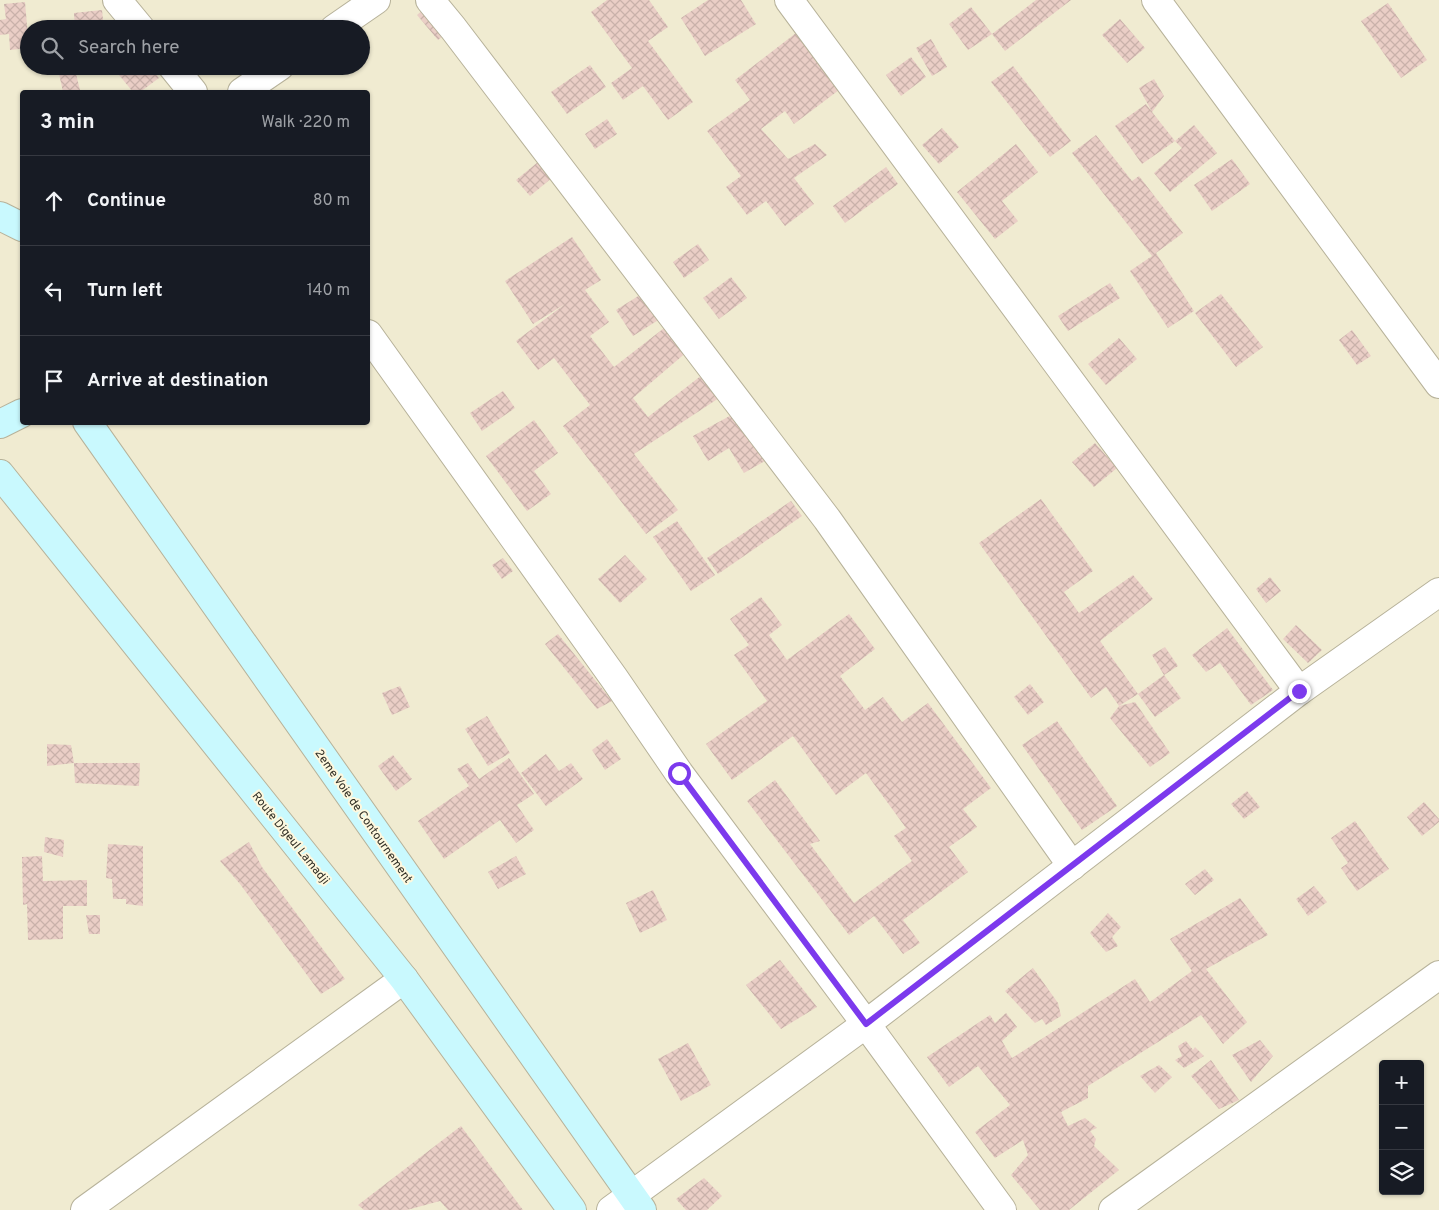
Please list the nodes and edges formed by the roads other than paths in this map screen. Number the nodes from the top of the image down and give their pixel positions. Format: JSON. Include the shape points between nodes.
{"nodes":[{"id":1,"x":117,"y":0,"type":"edge"},
{"id":2,"x":376,"y":0,"type":"edge"},
{"id":3,"x":430,"y":0,"type":"edge"},
{"id":4,"x":789,"y":0,"type":"edge"},
{"id":5,"x":1156,"y":0,"type":"edge"},
{"id":6,"x":134,"y":20,"type":"edge"},
{"id":7,"x":347,"y":20,"type":"edge"},
{"id":8,"x":179,"y":75,"type":"edge"},
{"id":9,"x":267,"y":75,"type":"edge"},
{"id":10,"x":191,"y":90,"type":"edge"},
{"id":11,"x":245,"y":90,"type":"edge"},
{"id":12,"x":370,"y":337,"type":"edge"},
{"id":13,"x":1439,"y":384,"type":"edge"},
{"id":14,"x":20,"y":414,"type":"edge"},
{"id":15,"x":0,"y":424,"type":"edge"},
{"id":16,"x":89,"y":425,"type":"edge"},
{"id":17,"x":0,"y":474,"type":"edge"},
{"id":18,"x":1439,"y":592,"type":"edge"},
{"id":19,"x":1299,"y":691,"type":"junction"},
{"id":20,"x":1072,"y":866,"type":"junction"},
{"id":21,"x":1439,"y":975,"type":"edge"},
{"id":22,"x":404,"y":979,"type":"junction"},
{"id":23,"x":866,"y":1024,"type":"junction"},
{"id":24,"x":628,"y":1205,"type":"edge"},
{"id":25,"x":85,"y":1210,"type":"edge"},
{"id":26,"x":572,"y":1210,"type":"edge"},
{"id":27,"x":1002,"y":1210,"type":"edge"},
{"id":28,"x":1114,"y":1210,"type":"edge"}],
"edges":[{"from":1,"to":6,"type":"street"},
{"from":2,"to":7,"type":"street"},
{"from":3,"to":20,"type":"street","via":[[827,519]]},
{"from":4,"to":19,"type":"street"},
{"from":5,"to":13,"type":"street"},
{"from":8,"to":10,"type":"street"},
{"from":9,"to":11,"type":"street"},
{"from":12,"to":23,"type":"street","via":[[679,773]]},
{"from":14,"to":15,"type":"main road"},
{"from":16,"to":24,"type":"main road","name":"2eme Voie de Contournement"},
{"from":17,"to":22,"type":"main road","name":"Route Digeul Lamadji"},
{"from":18,"to":19,"type":"street"},
{"from":19,"to":20,"type":"street"},
{"from":20,"to":23,"type":"street"},
{"from":21,"to":28,"type":"street"},
{"from":22,"to":25,"type":"street"},
{"from":22,"to":26,"type":"main road","name":"Route Digeul Lamadji"},
{"from":23,"to":24,"type":"street"},
{"from":23,"to":27,"type":"street"}]}
